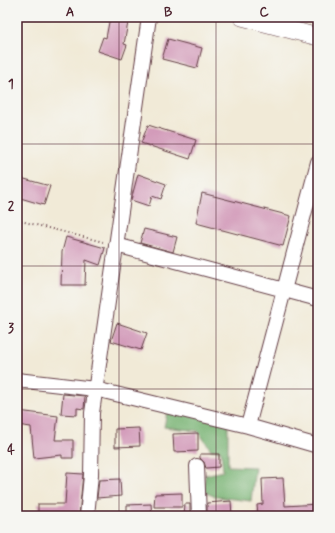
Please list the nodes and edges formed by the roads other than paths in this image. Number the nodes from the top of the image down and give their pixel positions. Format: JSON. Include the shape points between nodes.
{"nodes":[{"id":1,"x":149,"y":17,"type":"edge"},
{"id":2,"x":242,"y":17,"type":"edge"},
{"id":3,"x":318,"y":37,"type":"edge"},
{"id":4,"x":318,"y":162,"type":"edge"},
{"id":5,"x":116,"y":245,"type":"junction"},
{"id":6,"x":284,"y":290,"type":"junction"},
{"id":7,"x":318,"y":299,"type":"edge"},
{"id":8,"x":17,"y":380,"type":"edge"},
{"id":9,"x":95,"y":389,"type":"junction"},
{"id":10,"x":248,"y":426,"type":"junction"},
{"id":11,"x":318,"y":446,"type":"edge"},
{"id":12,"x":197,"y":466,"type":"dead end"},
{"id":13,"x":87,"y":516,"type":"edge"},
{"id":14,"x":198,"y":516,"type":"edge"}],
"edges":[{"from":1,"to":5,"type":"street"},
{"from":2,"to":3,"type":"street"},
{"from":4,"to":6,"type":"street"},
{"from":5,"to":6,"type":"street"},
{"from":5,"to":9,"type":"street"},
{"from":6,"to":7,"type":"street"},
{"from":6,"to":10,"type":"street"},
{"from":8,"to":9,"type":"street"},
{"from":9,"to":10,"type":"street"},
{"from":9,"to":13,"type":"street"},
{"from":10,"to":11,"type":"street"},
{"from":12,"to":14,"type":"street"}]}
